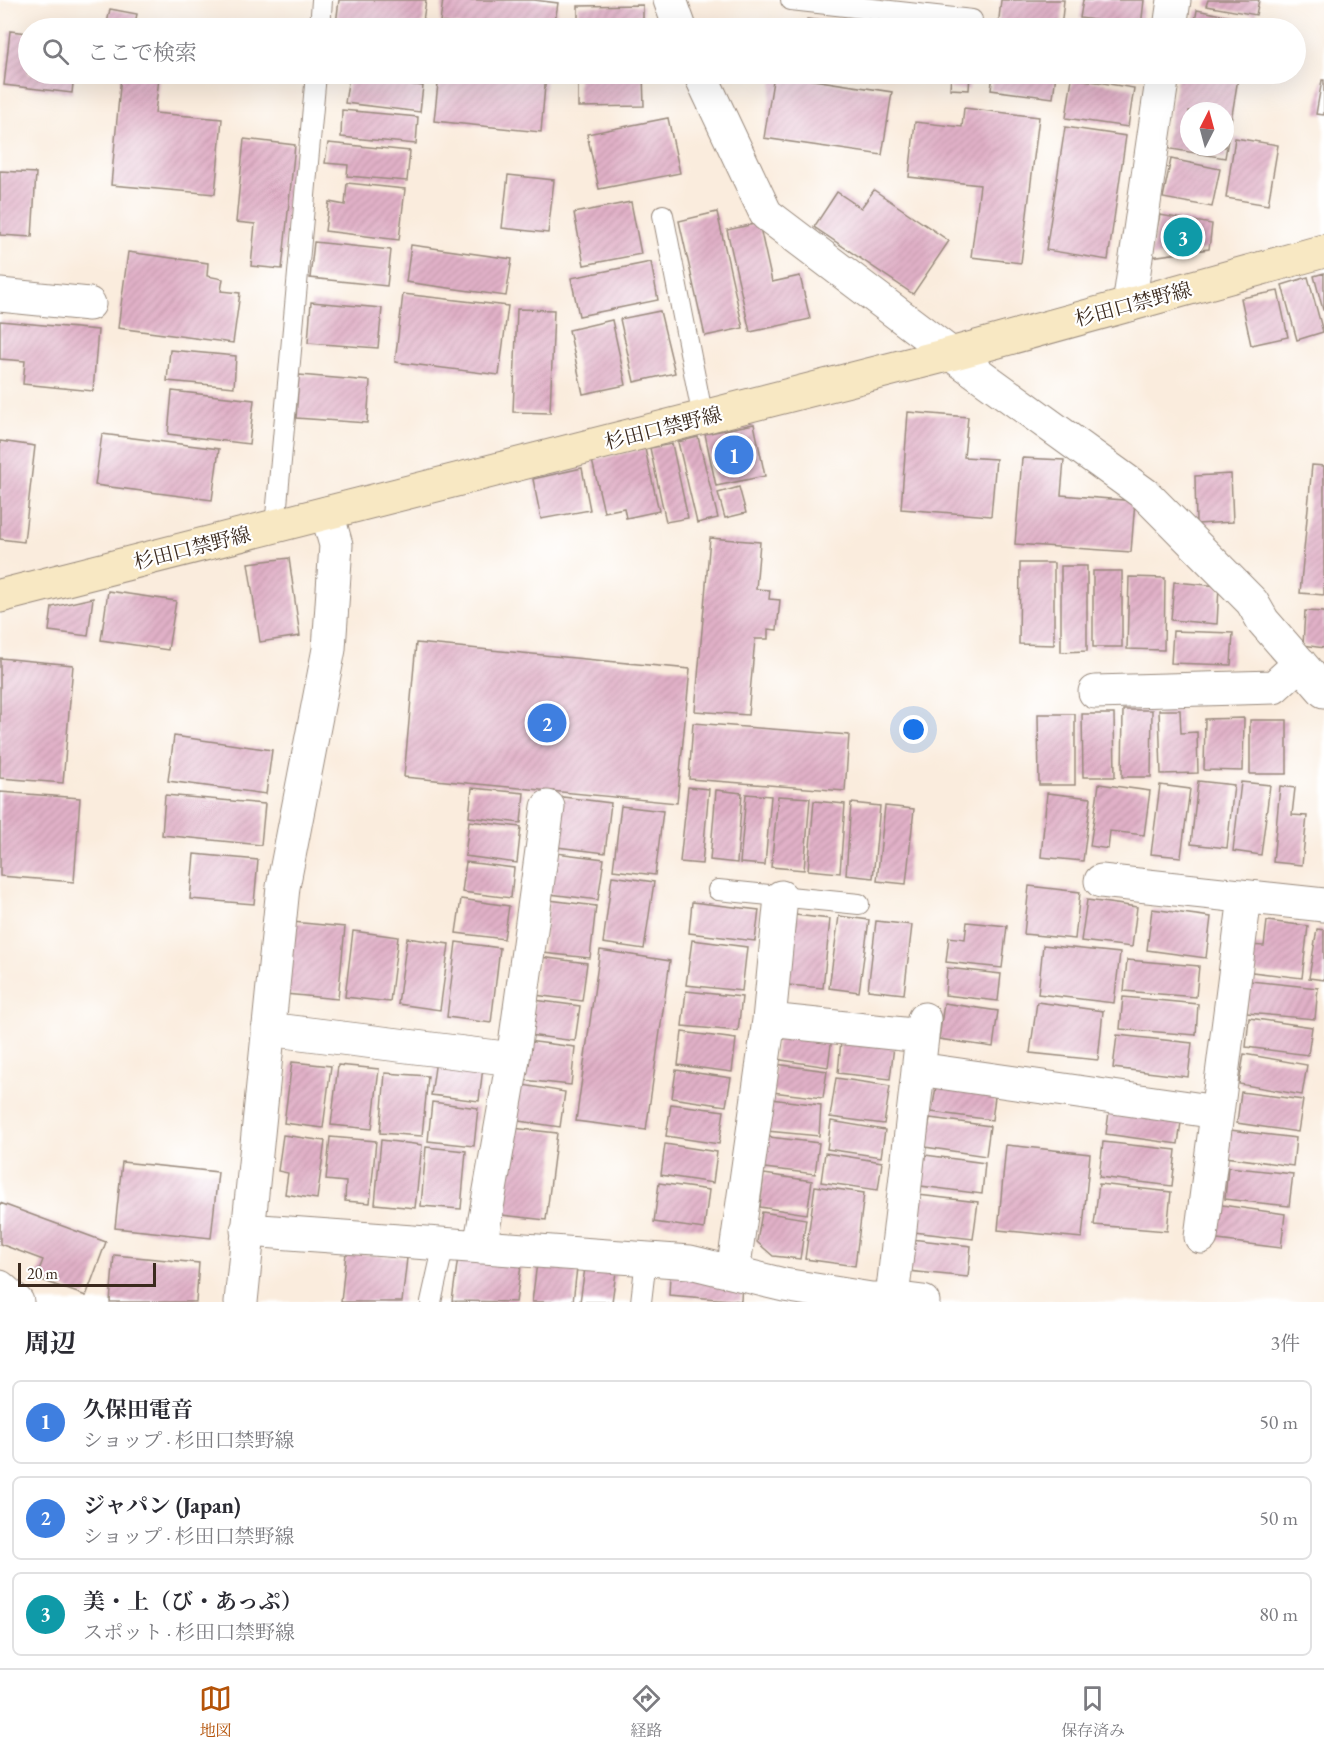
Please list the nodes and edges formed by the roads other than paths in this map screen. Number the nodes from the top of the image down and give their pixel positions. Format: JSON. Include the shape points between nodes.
{"nodes":[{"id":1,"x":322,"y":0,"type":"edge"},
{"id":2,"x":670,"y":0,"type":"edge"},
{"id":3,"x":791,"y":0,"type":"edge"},
{"id":4,"x":1174,"y":0,"type":"edge"},
{"id":5,"x":321,"y":18,"type":"edge"},
{"id":6,"x":676,"y":18,"type":"edge"},
{"id":7,"x":954,"y":18,"type":"edge"},
{"id":8,"x":1171,"y":18,"type":"edge"},
{"id":9,"x":315,"y":84,"type":"edge"},
{"id":10,"x":705,"y":84,"type":"edge"},
{"id":11,"x":1162,"y":84,"type":"edge"},
{"id":12,"x":663,"y":215,"type":"dead end"},
{"id":13,"x":1324,"y":251,"type":"edge"},
{"id":14,"x":0,"y":295,"type":"edge"},
{"id":15,"x":89,"y":304,"type":"dead end"},
{"id":16,"x":1129,"y":305,"type":"junction"},
{"id":17,"x":951,"y":354,"type":"junction"},
{"id":18,"x":703,"y":418,"type":"junction"},
{"id":19,"x":327,"y":513,"type":"junction"},
{"id":20,"x":275,"y":527,"type":"junction"},
{"id":21,"x":0,"y":596,"type":"edge"},
{"id":22,"x":1300,"y":663,"type":"junction"},
{"id":23,"x":1324,"y":691,"type":"edge"},
{"id":24,"x":1095,"y":692,"type":"dead end"},
{"id":25,"x":548,"y":807,"type":"dead end"},
{"id":26,"x":1101,"y":882,"type":"dead end"},
{"id":27,"x":718,"y":890,"type":"dead end"},
{"id":28,"x":781,"y":897,"type":"junction"},
{"id":29,"x":1245,"y":897,"type":"junction"},
{"id":30,"x":859,"y":904,"type":"dead end"},
{"id":31,"x":1324,"y":905,"type":"edge"},
{"id":32,"x":769,"y":1020,"type":"junction"},
{"id":33,"x":268,"y":1029,"type":"junction"},
{"id":34,"x":513,"y":1059,"type":"junction"},
{"id":35,"x":918,"y":1069,"type":"junction"},
{"id":36,"x":1217,"y":1112,"type":"junction"},
{"id":37,"x":247,"y":1230,"type":"junction"},
{"id":38,"x":1201,"y":1237,"type":"dead end"},
{"id":39,"x":444,"y":1244,"type":"junction"},
{"id":40,"x":480,"y":1246,"type":"junction"},
{"id":41,"x":646,"y":1258,"type":"junction"},
{"id":42,"x":732,"y":1272,"type":"junction"},
{"id":43,"x":0,"y":1287,"type":"edge"},
{"id":44,"x":889,"y":1300,"type":"edge"},
{"id":45,"x":17,"y":1302,"type":"edge"},
{"id":46,"x":241,"y":1302,"type":"edge"},
{"id":47,"x":431,"y":1302,"type":"edge"},
{"id":48,"x":641,"y":1302,"type":"edge"}],
"edges":[{"from":1,"to":5,"type":"lane"},
{"from":2,"to":6,"type":"street"},
{"from":3,"to":7,"type":"lane"},
{"from":4,"to":8,"type":"street"},
{"from":9,"to":20,"type":"lane"},
{"from":10,"to":17,"type":"street","via":[[766,214]]},
{"from":11,"to":16,"type":"street"},
{"from":12,"to":18,"type":"lane"},
{"from":13,"to":16,"type":"main road","name":"杉田口禁野線"},
{"from":14,"to":15,"type":"street"},
{"from":16,"to":17,"type":"main road","name":"杉田口禁野線"},
{"from":17,"to":18,"type":"main road","name":"杉田口禁野線"},
{"from":17,"to":22,"type":"street","via":[[1146,495],[1252,602],[1263,621]]},
{"from":18,"to":19,"type":"main road","name":"杉田口禁野線"},
{"from":19,"to":20,"type":"main road","name":"杉田口禁野線"},
{"from":19,"to":33,"type":"street","via":[[336,545],[329,649],[283,887]]},
{"from":20,"to":21,"type":"main road","name":"杉田口禁野線"},
{"from":22,"to":23,"type":"street"},
{"from":22,"to":24,"type":"street","via":[[1274,687]]},
{"from":25,"to":34,"type":"street"},
{"from":26,"to":29,"type":"street"},
{"from":27,"to":28,"type":"lane"},
{"from":28,"to":30,"type":"lane"},
{"from":28,"to":32,"type":"street"},
{"from":29,"to":31,"type":"street"},
{"from":29,"to":36,"type":"street"},
{"from":32,"to":35,"type":"street","via":[[923,1028]]},
{"from":32,"to":42,"type":"street"},
{"from":33,"to":34,"type":"street"},
{"from":33,"to":37,"type":"street"},
{"from":34,"to":40,"type":"street"},
{"from":35,"to":36,"type":"street"},
{"from":35,"to":44,"type":"street"},
{"from":36,"to":38,"type":"street"},
{"from":37,"to":39,"type":"street"},
{"from":37,"to":46,"type":"street"},
{"from":39,"to":40,"type":"street"},
{"from":39,"to":47,"type":"lane"},
{"from":40,"to":41,"type":"street"},
{"from":41,"to":42,"type":"street","via":[[690,1262]]},
{"from":41,"to":48,"type":"lane"},
{"from":42,"to":44,"type":"street","via":[[784,1286]]},
{"from":43,"to":45,"type":"street"}]}
